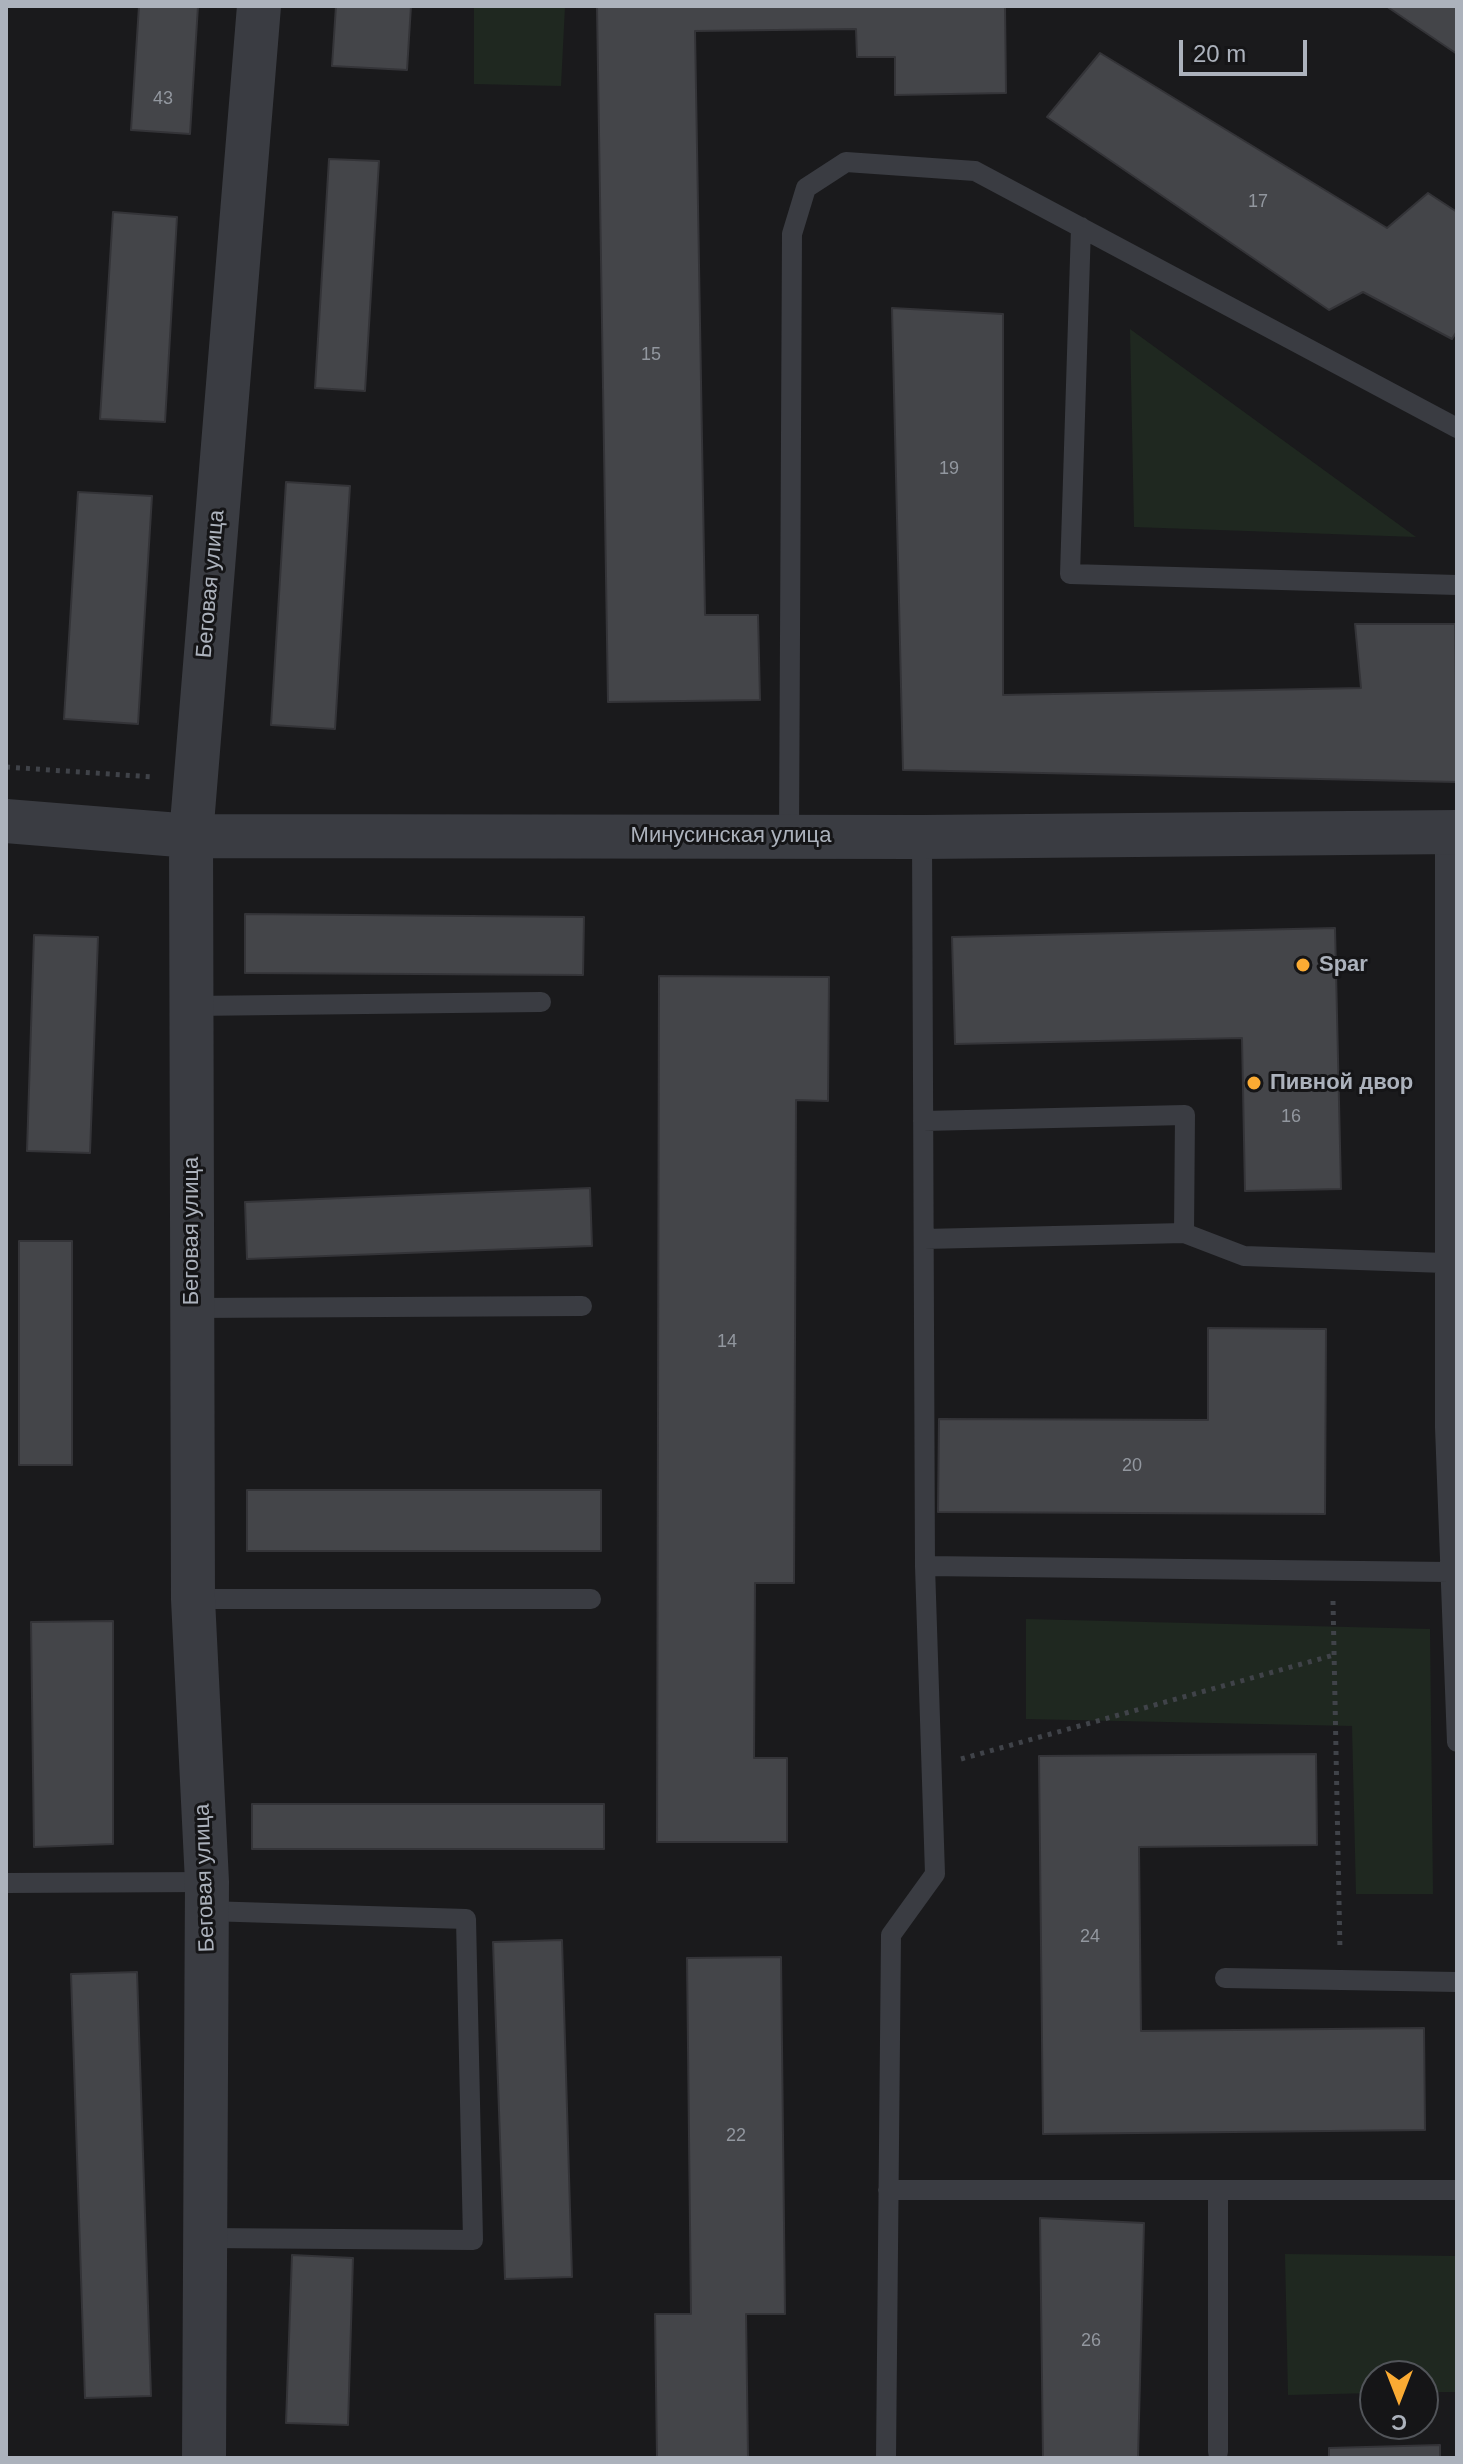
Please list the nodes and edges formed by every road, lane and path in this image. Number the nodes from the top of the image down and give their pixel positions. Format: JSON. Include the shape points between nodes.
{"nodes":[{"id":1,"x":259,"y":6,"type":"edge"},
{"id":2,"x":1081,"y":227,"type":"junction"},
{"id":3,"x":1457,"y":428,"type":"edge"},
{"id":4,"x":1457,"y":585,"type":"edge"},
{"id":5,"x":6,"y":767,"type":"edge"},
{"id":6,"x":155,"y":777,"type":"dead end"},
{"id":7,"x":6,"y":821,"type":"edge"},
{"id":8,"x":1451,"y":832,"type":"edge"},
{"id":9,"x":191,"y":836,"type":"junction"},
{"id":10,"x":789,"y":836,"type":"junction"},
{"id":11,"x":922,"y":837,"type":"junction"},
{"id":12,"x":541,"y":1002,"type":"dead end"},
{"id":13,"x":191,"y":1006,"type":"junction"},
{"id":14,"x":923,"y":1121,"type":"junction"},
{"id":15,"x":1184,"y":1233,"type":"junction"},
{"id":16,"x":924,"y":1239,"type":"junction"},
{"id":17,"x":1445,"y":1263,"type":"junction"},
{"id":18,"x":582,"y":1306,"type":"dead end"},
{"id":19,"x":192,"y":1308,"type":"junction"},
{"id":20,"x":1451,"y":1427,"type":"edge"},
{"id":21,"x":925,"y":1566,"type":"junction"},
{"id":22,"x":1332,"y":1571,"type":"junction"},
{"id":23,"x":1449,"y":1572,"type":"junction"},
{"id":24,"x":193,"y":1599,"type":"junction"},
{"id":25,"x":591,"y":1599,"type":"dead end"},
{"id":26,"x":1334,"y":1655,"type":"junction"},
{"id":27,"x":1457,"y":1742,"type":"edge"},
{"id":28,"x":932,"y":1767,"type":"junction"},
{"id":29,"x":6,"y":1883,"type":"edge"},
{"id":30,"x":207,"y":1896,"type":"junction"},
{"id":31,"x":1225,"y":1978,"type":"dead end"},
{"id":32,"x":1340,"y":1980,"type":"junction"},
{"id":33,"x":1457,"y":1982,"type":"edge"},
{"id":34,"x":888,"y":2190,"type":"junction"},
{"id":35,"x":1457,"y":2190,"type":"edge"},
{"id":36,"x":1218,"y":2192,"type":"junction"},
{"id":37,"x":207,"y":2238,"type":"junction"},
{"id":38,"x":1218,"y":2452,"type":"dead end"},
{"id":39,"x":204,"y":2458,"type":"edge"},
{"id":40,"x":886,"y":2458,"type":"edge"}],
"edges":[{"from":1,"to":9,"type":"street","name":"Беговая улица"},
{"from":2,"to":3,"type":"lane"},
{"from":2,"to":4,"type":"lane","via":[[1070,574]]},
{"from":2,"to":10,"type":"lane","via":[[975,171],[846,162],[806,188],[792,234]]},
{"from":5,"to":6,"type":"path"},
{"from":7,"to":9,"type":"street","name":"Минусинская улица"},
{"from":8,"to":11,"type":"street","name":"Минусинская улица"},
{"from":8,"to":17,"type":"lane"},
{"from":9,"to":10,"type":"street","name":"Минусинская улица"},
{"from":9,"to":13,"type":"street","name":"Беговая улица"},
{"from":10,"to":11,"type":"street","name":"Минусинская улица"},
{"from":11,"to":14,"type":"lane"},
{"from":12,"to":13,"type":"lane"},
{"from":13,"to":19,"type":"street","name":"Беговая улица"},
{"from":14,"to":15,"type":"lane","via":[[1185,1115]]},
{"from":14,"to":16,"type":"lane"},
{"from":15,"to":16,"type":"lane"},
{"from":15,"to":17,"type":"lane","via":[[1244,1256]]},
{"from":16,"to":21,"type":"lane"},
{"from":17,"to":20,"type":"lane"},
{"from":18,"to":19,"type":"lane"},
{"from":19,"to":24,"type":"street","name":"Беговая улица"},
{"from":20,"to":23,"type":"lane"},
{"from":21,"to":22,"type":"lane"},
{"from":21,"to":28,"type":"lane"},
{"from":22,"to":23,"type":"lane"},
{"from":22,"to":26,"type":"path"},
{"from":23,"to":27,"type":"lane"},
{"from":24,"to":25,"type":"lane"},
{"from":24,"to":30,"type":"street","name":"Беговая улица"},
{"from":26,"to":28,"type":"path"},
{"from":26,"to":32,"type":"path"},
{"from":28,"to":34,"type":"lane","via":[[935,1874],[891,1935]]},
{"from":29,"to":30,"type":"lane"},
{"from":30,"to":37,"type":"street","name":"Беговая улица"},
{"from":30,"to":37,"type":"lane","via":[[466,1919],[473,2240]]},
{"from":31,"to":32,"type":"lane"},
{"from":32,"to":33,"type":"lane"},
{"from":34,"to":36,"type":"lane"},
{"from":34,"to":40,"type":"lane"},
{"from":35,"to":36,"type":"lane"},
{"from":36,"to":38,"type":"lane"},
{"from":37,"to":39,"type":"street","name":"Беговая улица"}]}
